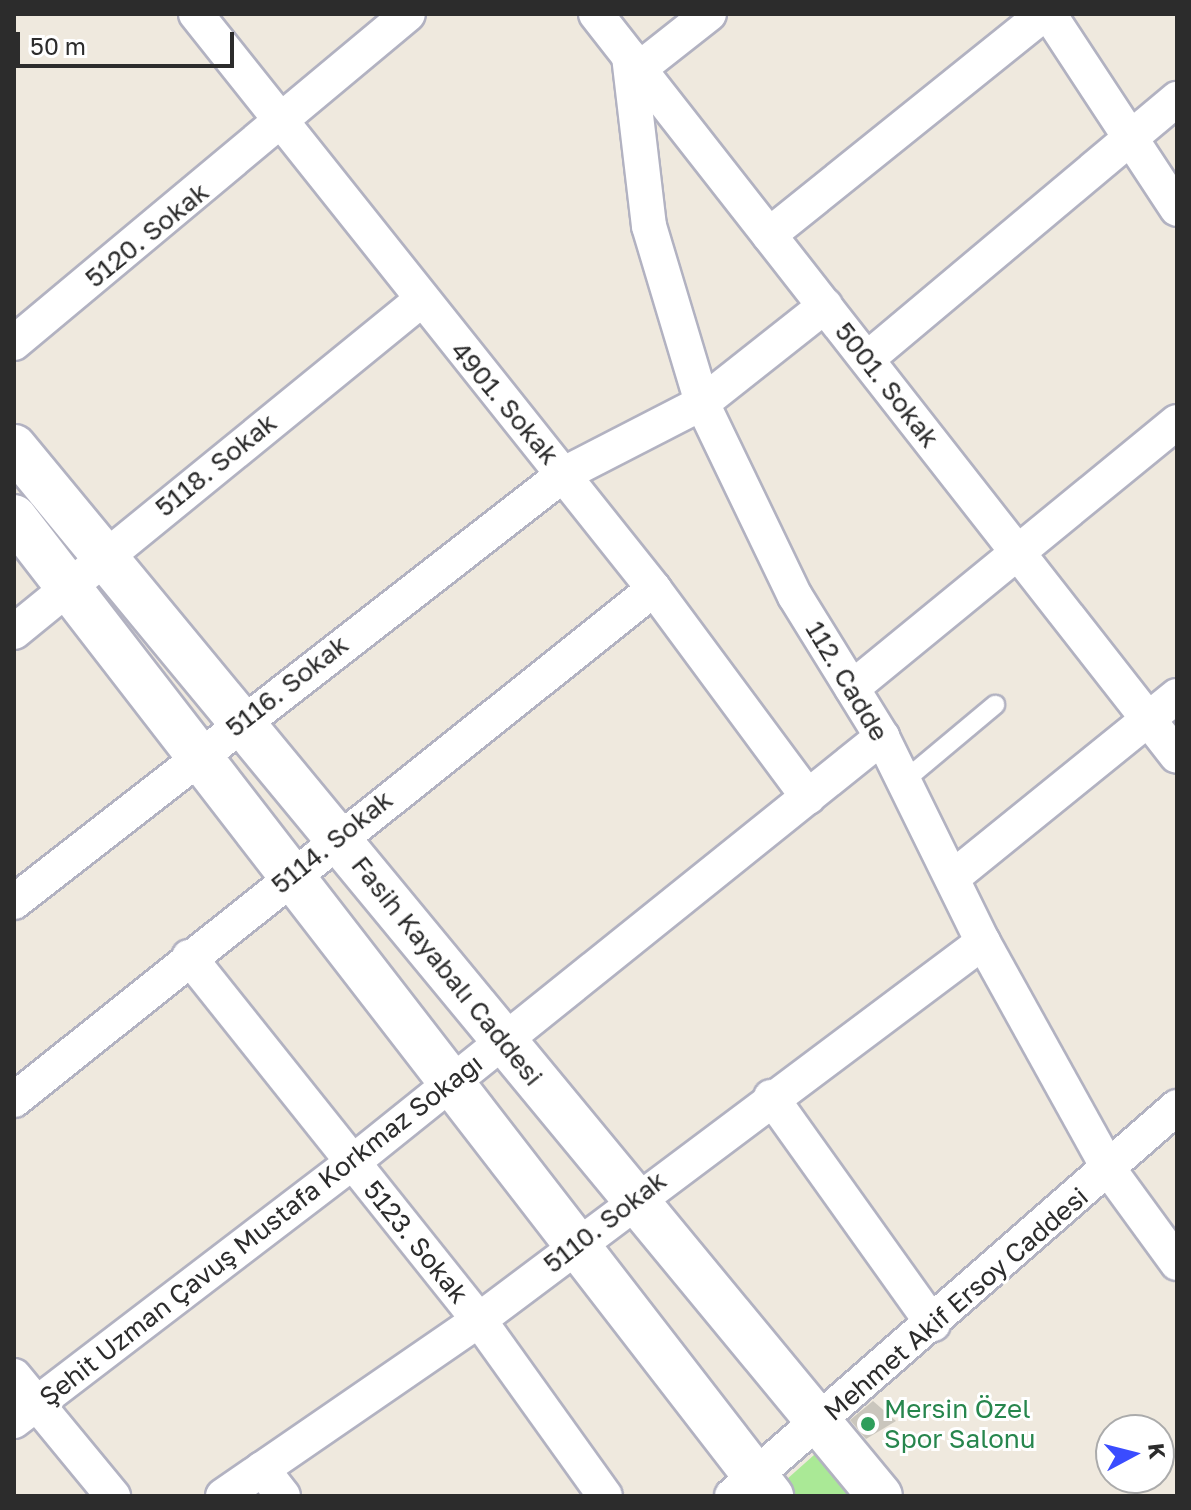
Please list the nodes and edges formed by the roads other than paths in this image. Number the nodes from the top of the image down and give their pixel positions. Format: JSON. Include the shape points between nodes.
{"nodes":[{"id":1,"x":196,"y":14,"type":"edge"},
{"id":2,"x":408,"y":14,"type":"edge"},
{"id":3,"x":596,"y":14,"type":"edge"},
{"id":4,"x":709,"y":14,"type":"edge"},
{"id":5,"x":1047,"y":14,"type":"edge"},
{"id":6,"x":634,"y":62,"type":"junction"},
{"id":7,"x":1177,"y":99,"type":"edge"},
{"id":8,"x":280,"y":128,"type":"junction"},
{"id":9,"x":1132,"y":133,"type":"junction"},
{"id":10,"x":1177,"y":209,"type":"edge"},
{"id":11,"x":769,"y":235,"type":"junction"},
{"id":12,"x":420,"y":301,"type":"junction"},
{"id":13,"x":825,"y":306,"type":"junction"},
{"id":14,"x":14,"y":343,"type":"edge"},
{"id":15,"x":867,"y":359,"type":"junction"},
{"id":16,"x":702,"y":403,"type":"junction"},
{"id":17,"x":1177,"y":422,"type":"edge"},
{"id":18,"x":14,"y":447,"type":"edge"},
{"id":19,"x":564,"y":474,"type":"junction"},
{"id":20,"x":14,"y":517,"type":"edge"},
{"id":21,"x":1017,"y":551,"type":"junction"},
{"id":22,"x":108,"y":553,"type":"junction"},
{"id":23,"x":68,"y":587,"type":"junction"},
{"id":24,"x":654,"y":589,"type":"junction"},
{"id":25,"x":14,"y":632,"type":"edge"},
{"id":26,"x":852,"y":688,"type":"junction"},
{"id":27,"x":1177,"y":696,"type":"edge"},
{"id":28,"x":995,"y":705,"type":"dead end"},
{"id":29,"x":242,"y":720,"type":"junction"},
{"id":30,"x":1149,"y":720,"type":"junction"},
{"id":31,"x":882,"y":737,"type":"junction"},
{"id":32,"x":197,"y":756,"type":"junction"},
{"id":33,"x":1177,"y":756,"type":"edge"},
{"id":34,"x":904,"y":781,"type":"junction"},
{"id":35,"x":808,"y":797,"type":"junction"},
{"id":36,"x":337,"y":837,"type":"junction"},
{"id":37,"x":290,"y":875,"type":"junction"},
{"id":38,"x":952,"y":878,"type":"junction"},
{"id":39,"x":14,"y":902,"type":"edge"},
{"id":40,"x":983,"y":942,"type":"junction"},
{"id":41,"x":189,"y":957,"type":"junction"},
{"id":42,"x":503,"y":1040,"type":"junction"},
{"id":43,"x":450,"y":1083,"type":"junction"},
{"id":44,"x":771,"y":1097,"type":"junction"},
{"id":45,"x":14,"y":1100,"type":"edge"},
{"id":46,"x":1177,"y":1107,"type":"edge"},
{"id":47,"x":353,"y":1162,"type":"junction"},
{"id":48,"x":1110,"y":1171,"type":"junction"},
{"id":49,"x":633,"y":1198,"type":"junction"},
{"id":50,"x":575,"y":1245,"type":"junction"},
{"id":51,"x":1177,"y":1263,"type":"edge"},
{"id":52,"x":479,"y":1320,"type":"junction"},
{"id":53,"x":933,"y":1324,"type":"junction"},
{"id":54,"x":14,"y":1376,"type":"edge"},
{"id":55,"x":26,"y":1413,"type":"edge"},
{"id":56,"x":817,"y":1425,"type":"junction"},
{"id":57,"x":272,"y":1483,"type":"edge"},
{"id":58,"x":752,"y":1490,"type":"edge"},
{"id":59,"x":113,"y":1496,"type":"edge"},
{"id":60,"x":223,"y":1496,"type":"edge"},
{"id":61,"x":605,"y":1496,"type":"edge"},
{"id":62,"x":880,"y":1496,"type":"edge"}],
"edges":[{"from":1,"to":8,"type":"street","name":"4901. Sokak"},
{"from":2,"to":8,"type":"street","name":"5120. Sokak"},
{"from":3,"to":6,"type":"street","name":"5001. Sokak"},
{"from":4,"to":6,"type":"street"},
{"from":5,"to":9,"type":"street"},
{"from":5,"to":11,"type":"street"},
{"from":6,"to":11,"type":"street","name":"5001. Sokak"},
{"from":6,"to":16,"type":"street","name":"112. Cadde","via":[[649,226]]},
{"from":7,"to":9,"type":"street"},
{"from":8,"to":12,"type":"street","name":"4901. Sokak"},
{"from":8,"to":14,"type":"street","name":"5120. Sokak"},
{"from":9,"to":10,"type":"street"},
{"from":9,"to":15,"type":"street"},
{"from":11,"to":13,"type":"street","name":"5001. Sokak"},
{"from":12,"to":19,"type":"street","name":"4901. Sokak"},
{"from":12,"to":22,"type":"street","name":"5118. Sokak"},
{"from":13,"to":15,"type":"street","name":"5001. Sokak"},
{"from":13,"to":16,"type":"street","name":"5116. Sokak"},
{"from":15,"to":21,"type":"street","name":"5001. Sokak"},
{"from":16,"to":19,"type":"street","name":"5116. Sokak"},
{"from":16,"to":26,"type":"street","name":"112. Cadde","via":[[795,596]]},
{"from":17,"to":21,"type":"street"},
{"from":18,"to":22,"type":"street","name":"Fasih Kayabalı Caddesi"},
{"from":19,"to":24,"type":"street","name":"4901. Sokak"},
{"from":19,"to":29,"type":"street","name":"5116. Sokak"},
{"from":20,"to":23,"type":"street"},
{"from":21,"to":26,"type":"street"},
{"from":21,"to":30,"type":"street","name":"5001. Sokak"},
{"from":22,"to":23,"type":"street","name":"5118. Sokak"},
{"from":22,"to":29,"type":"street","name":"Fasih Kayabalı Caddesi"},
{"from":23,"to":25,"type":"street","name":"5118. Sokak"},
{"from":23,"to":32,"type":"street"},
{"from":24,"to":35,"type":"street","name":"4901. Sokak"},
{"from":24,"to":36,"type":"street","name":"5114. Sokak"},
{"from":26,"to":31,"type":"street","name":"112. Cadde"},
{"from":27,"to":30,"type":"street"},
{"from":28,"to":34,"type":"lane"},
{"from":29,"to":32,"type":"street","name":"5116. Sokak"},
{"from":29,"to":36,"type":"street","name":"Fasih Kayabalı Caddesi"},
{"from":30,"to":33,"type":"street","name":"5001. Sokak"},
{"from":30,"to":38,"type":"street"},
{"from":31,"to":34,"type":"street","name":"112. Cadde"},
{"from":31,"to":35,"type":"street","name":"Şehit Uzman Çavuş Mustafa Korkmaz Sokağı"},
{"from":32,"to":37,"type":"street"},
{"from":32,"to":39,"type":"street","name":"5116. Sokak"},
{"from":34,"to":38,"type":"street","name":"112. Cadde"},
{"from":35,"to":42,"type":"street","name":"Şehit Uzman Çavuş Mustafa Korkmaz Sokağı"},
{"from":36,"to":37,"type":"street","name":"5114. Sokak"},
{"from":36,"to":42,"type":"street","name":"Fasih Kayabalı Caddesi"},
{"from":37,"to":41,"type":"street","name":"5114. Sokak"},
{"from":37,"to":43,"type":"street"},
{"from":38,"to":40,"type":"street","name":"112. Cadde"},
{"from":40,"to":44,"type":"street","name":"5110. Sokak"},
{"from":40,"to":48,"type":"street","name":"112. Cadde"},
{"from":41,"to":45,"type":"street","name":"5114. Sokak"},
{"from":41,"to":47,"type":"street","name":"5123. Sokak"},
{"from":42,"to":43,"type":"street","name":"Şehit Uzman Çavuş Mustafa Korkmaz Sokağı"},
{"from":42,"to":49,"type":"street","name":"Fasih Kayabalı Caddesi"},
{"from":43,"to":47,"type":"street","name":"Şehit Uzman Çavuş Mustafa Korkmaz Sokağı"},
{"from":43,"to":50,"type":"street"},
{"from":44,"to":49,"type":"street","name":"5110. Sokak"},
{"from":44,"to":53,"type":"street"},
{"from":46,"to":48,"type":"street","name":"Mehmet Akif Ersoy Caddesi"},
{"from":47,"to":52,"type":"street","name":"5123. Sokak"},
{"from":47,"to":55,"type":"street","name":"Şehit Uzman Çavuş Mustafa Korkmaz Sokağı"},
{"from":48,"to":51,"type":"street","name":"112. Cadde"},
{"from":48,"to":53,"type":"street","name":"Mehmet Akif Ersoy Caddesi"},
{"from":49,"to":50,"type":"street","name":"5110. Sokak"},
{"from":49,"to":56,"type":"street","name":"Fasih Kayabalı Caddesi"},
{"from":50,"to":52,"type":"street","name":"5110. Sokak"},
{"from":50,"to":58,"type":"street"},
{"from":52,"to":57,"type":"street","name":"5110. Sokak"},
{"from":52,"to":61,"type":"street","name":"5123. Sokak"},
{"from":53,"to":56,"type":"street","name":"Mehmet Akif Ersoy Caddesi"},
{"from":54,"to":55,"type":"street"},
{"from":55,"to":59,"type":"street"},
{"from":56,"to":58,"type":"street","name":"Mehmet Akif Ersoy Caddesi"},
{"from":56,"to":62,"type":"street","name":"Fasih Kayabalı Caddesi"},
{"from":57,"to":60,"type":"street","name":"5110. Sokak"}]}
